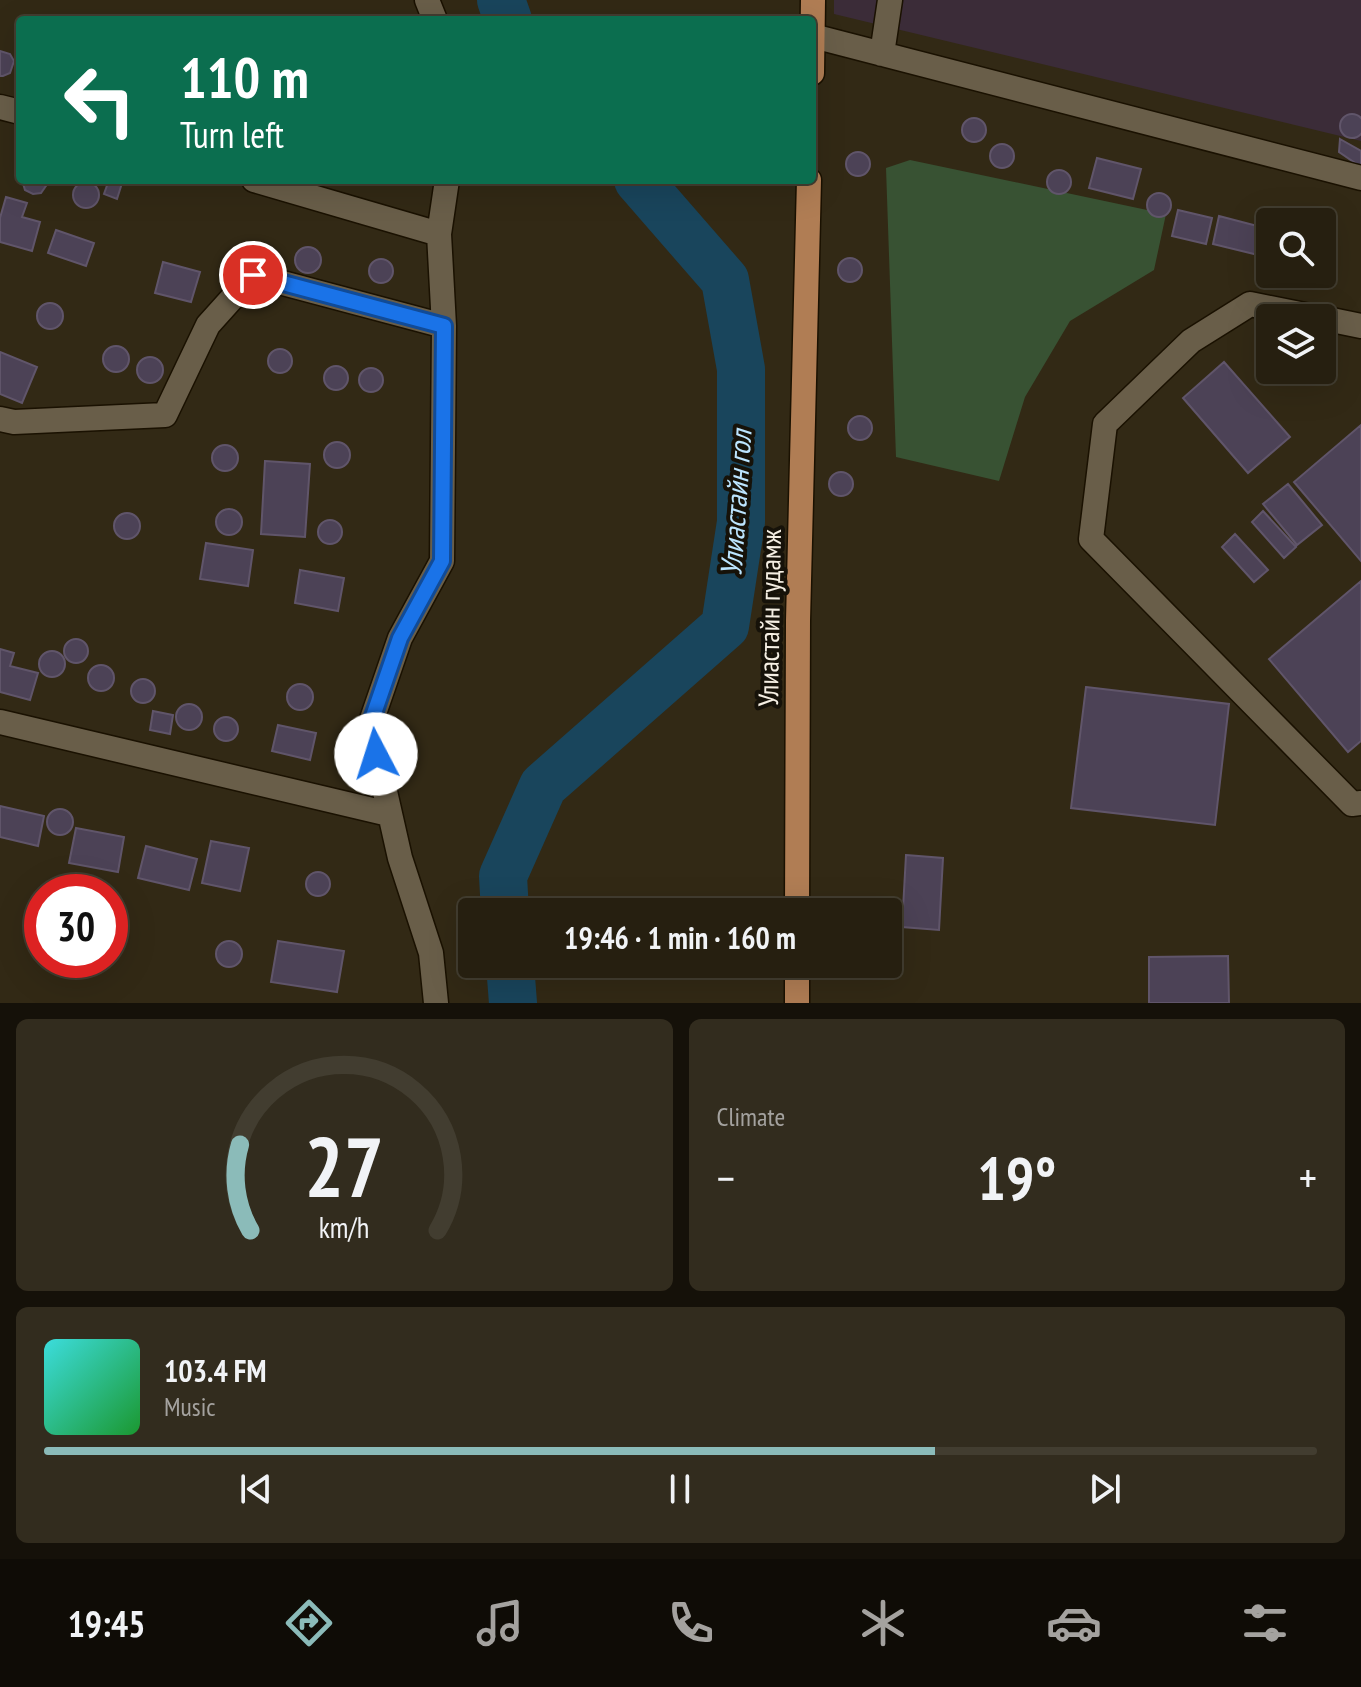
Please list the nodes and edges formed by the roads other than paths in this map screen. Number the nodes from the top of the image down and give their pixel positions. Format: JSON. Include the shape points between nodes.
{"nodes":[{"id":1,"x":890,"y":0,"type":"edge"},
{"id":2,"x":816,"y":37,"type":"edge"},
{"id":3,"x":882,"y":54,"type":"junction"},
{"id":4,"x":1361,"y":178,"type":"edge"},
{"id":5,"x":268,"y":184,"type":"edge"},
{"id":6,"x":446,"y":184,"type":"edge"},
{"id":7,"x":809,"y":184,"type":"edge"},
{"id":8,"x":439,"y":234,"type":"junction"},
{"id":9,"x":1256,"y":305,"type":"edge"},
{"id":10,"x":1336,"y":321,"type":"edge"},
{"id":11,"x":444,"y":326,"type":"junction"},
{"id":12,"x":1361,"y":326,"type":"edge"},
{"id":13,"x":0,"y":419,"type":"edge"},
{"id":14,"x":0,"y":722,"type":"edge"},
{"id":15,"x":1358,"y":801,"type":"edge"},
{"id":16,"x":389,"y":814,"type":"junction"},
{"id":17,"x":797,"y":898,"type":"edge"},
{"id":18,"x":797,"y":978,"type":"edge"},
{"id":19,"x":436,"y":1003,"type":"edge"},
{"id":20,"x":797,"y":1003,"type":"edge"}],
"edges":[{"from":1,"to":3,"type":"street"},
{"from":2,"to":3,"type":"street"},
{"from":3,"to":4,"type":"street"},
{"from":5,"to":8,"type":"street"},
{"from":6,"to":8,"type":"street"},
{"from":7,"to":17,"type":"main road","name":"Улиастайн гудамж"},
{"from":8,"to":11,"type":"street"},
{"from":9,"to":15,"type":"street","via":[[1191,341],[1105,424],[1091,539]]},
{"from":10,"to":12,"type":"street"},
{"from":11,"to":13,"type":"street","via":[[253,275],[208,325],[165,415]]},
{"from":11,"to":16,"type":"street","via":[[442,561],[400,638],[370,725]]},
{"from":14,"to":16,"type":"street"},
{"from":16,"to":19,"type":"street","via":[[431,953]]},
{"from":18,"to":20,"type":"main road"}]}
